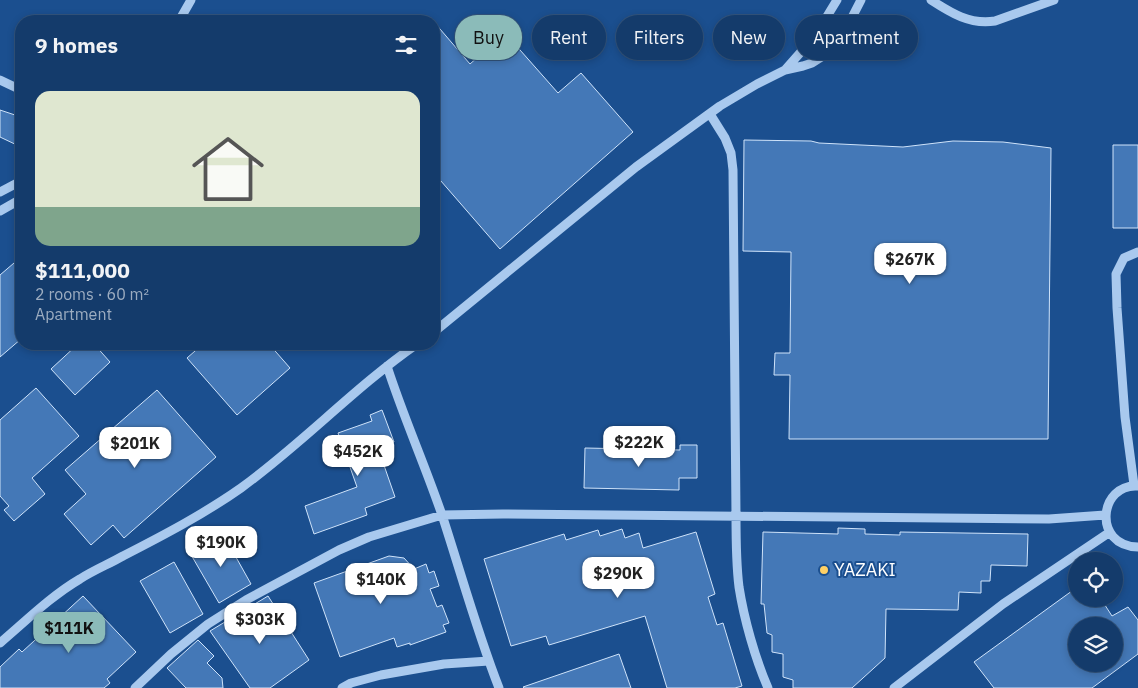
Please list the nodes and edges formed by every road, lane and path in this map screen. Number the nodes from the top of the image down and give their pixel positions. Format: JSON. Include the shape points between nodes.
{"nodes":[{"id":1,"x":192,"y":0,"type":"edge"},
{"id":2,"x":837,"y":0,"type":"edge"},
{"id":3,"x":861,"y":0,"type":"edge"},
{"id":4,"x":931,"y":0,"type":"edge"},
{"id":5,"x":1054,"y":0,"type":"edge"},
{"id":6,"x":183,"y":15,"type":"edge"},
{"id":7,"x":785,"y":70,"type":"junction"},
{"id":8,"x":0,"y":80,"type":"edge"},
{"id":9,"x":15,"y":87,"type":"edge"},
{"id":10,"x":710,"y":114,"type":"junction"},
{"id":11,"x":15,"y":184,"type":"edge"},
{"id":12,"x":0,"y":192,"type":"edge"},
{"id":13,"x":15,"y":202,"type":"edge"},
{"id":14,"x":0,"y":211,"type":"edge"},
{"id":15,"x":1138,"y":252,"type":"edge"},
{"id":16,"x":440,"y":327,"type":"edge"},
{"id":17,"x":410,"y":350,"type":"edge"},
{"id":18,"x":387,"y":366,"type":"junction"},
{"id":19,"x":1136,"y":486,"type":"edge"},
{"id":20,"x":442,"y":515,"type":"junction"},
{"id":21,"x":1106,"y":515,"type":"junction"},
{"id":22,"x":736,"y":516,"type":"junction"},
{"id":23,"x":1110,"y":532,"type":"junction"},
{"id":24,"x":1138,"y":547,"type":"edge"},
{"id":25,"x":0,"y":643,"type":"edge"},
{"id":26,"x":489,"y":661,"type":"junction"},
{"id":27,"x":135,"y":688,"type":"edge"},
{"id":28,"x":342,"y":688,"type":"edge"},
{"id":29,"x":500,"y":688,"type":"edge"},
{"id":30,"x":768,"y":688,"type":"edge"},
{"id":31,"x":894,"y":688,"type":"edge"}],
"edges":[{"from":1,"to":6,"type":"street"},
{"from":2,"to":7,"type":"street","via":[[815,36]]},
{"from":3,"to":7,"type":"street","via":[[835,46],[812,63]]},
{"from":4,"to":5,"type":"street","via":[[966,19],[985,22]]},
{"from":7,"to":10,"type":"street"},
{"from":8,"to":9,"type":"street"},
{"from":10,"to":16,"type":"street","via":[[636,167]]},
{"from":10,"to":22,"type":"street","via":[[725,138],[733,170]]},
{"from":11,"to":12,"type":"street"},
{"from":13,"to":14,"type":"street"},
{"from":15,"to":19,"type":"street","via":[[1124,258],[1116,274],[1125,417]]},
{"from":17,"to":18,"type":"street"},
{"from":18,"to":20,"type":"street"},
{"from":18,"to":25,"type":"street","via":[[241,488],[182,525],[80,579]]},
{"from":19,"to":21,"type":"street","via":[[1124,488],[1114,495]]},
{"from":20,"to":22,"type":"street"},
{"from":20,"to":26,"type":"street"},
{"from":20,"to":27,"type":"street","via":[[369,537],[246,600],[208,624]]},
{"from":21,"to":22,"type":"street","via":[[1049,519]]},
{"from":21,"to":23,"type":"street"},
{"from":22,"to":30,"type":"street","via":[[739,585],[744,614]]},
{"from":23,"to":24,"type":"street","via":[[1123,544]]},
{"from":23,"to":31,"type":"street","via":[[1003,604]]},
{"from":26,"to":28,"type":"street","via":[[444,664],[381,675]]},
{"from":26,"to":29,"type":"street"}]}
